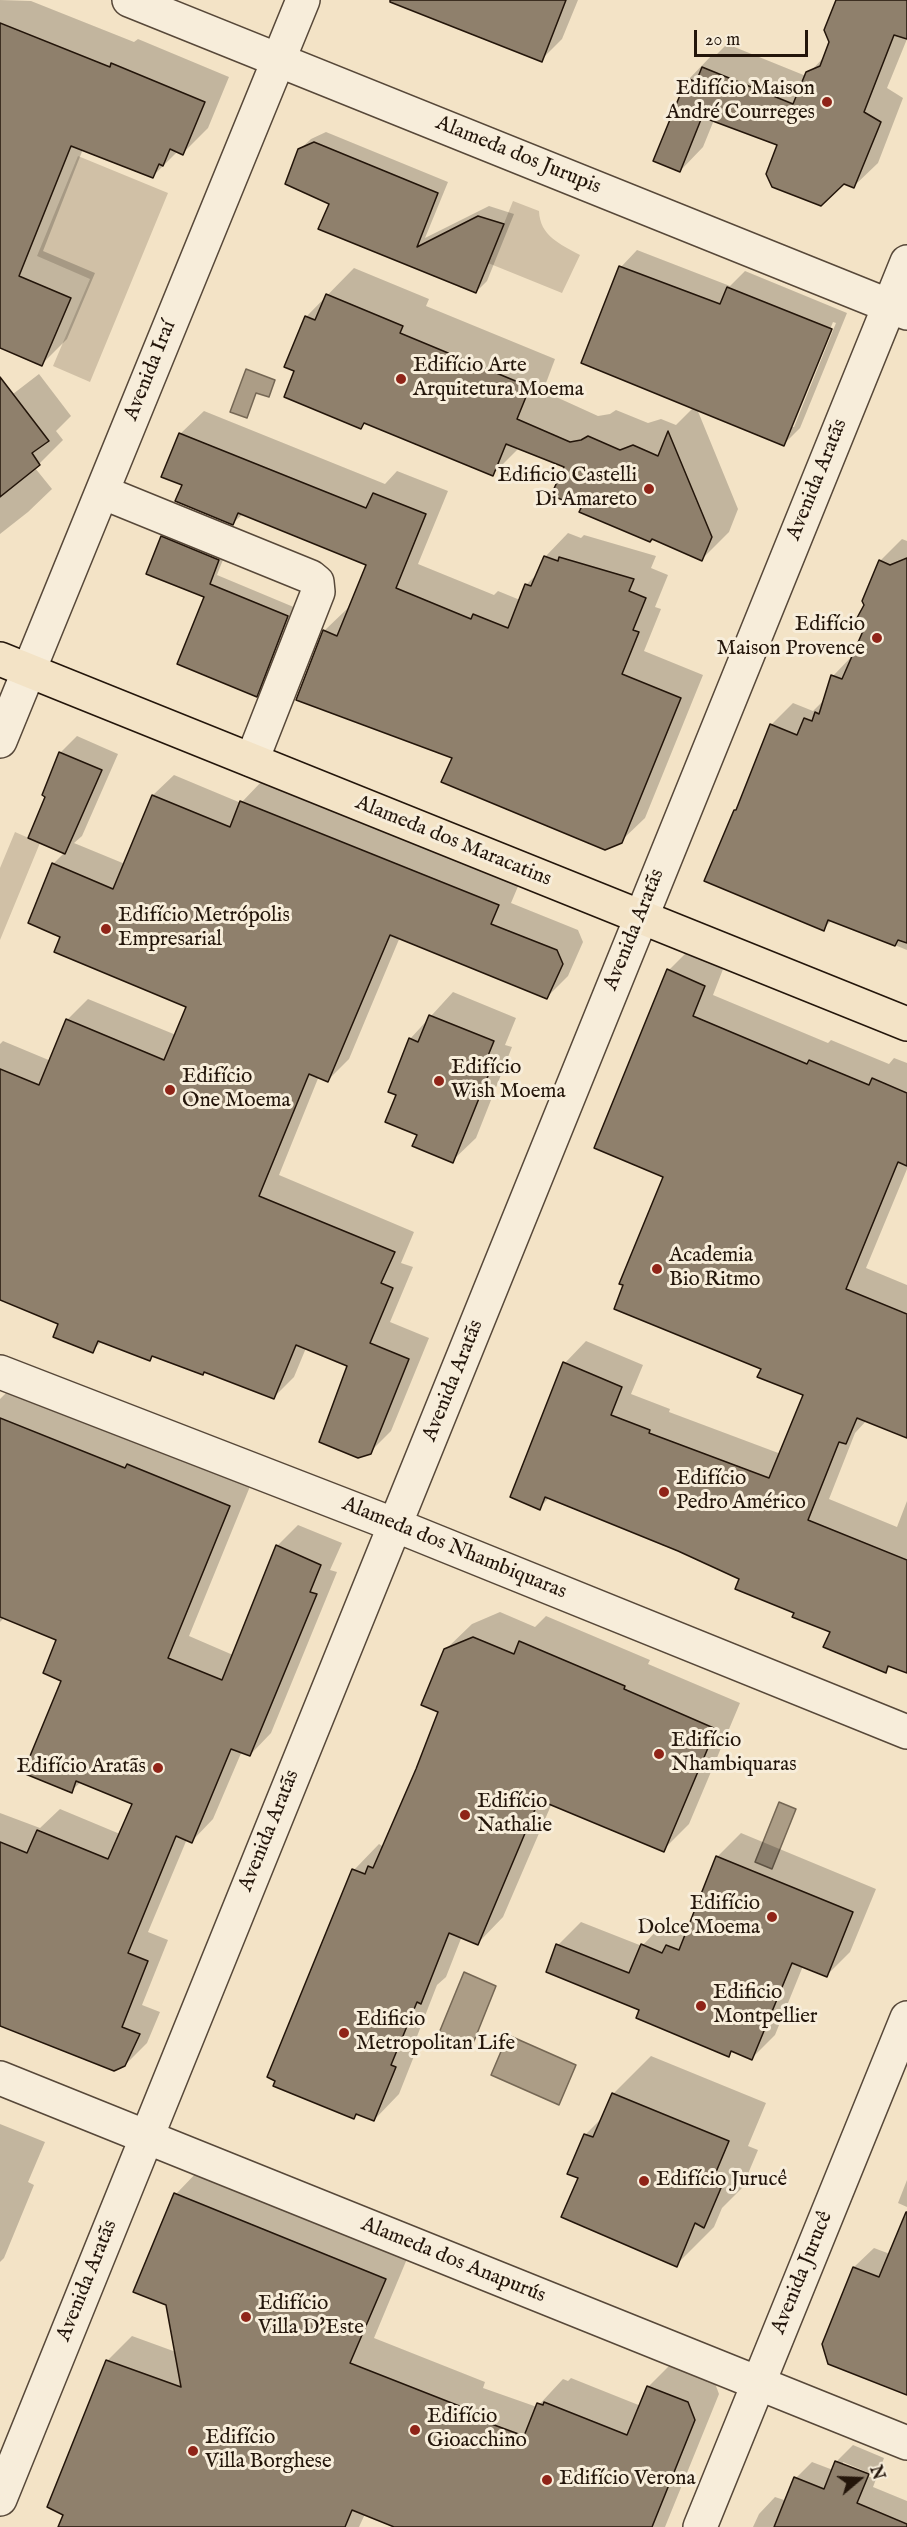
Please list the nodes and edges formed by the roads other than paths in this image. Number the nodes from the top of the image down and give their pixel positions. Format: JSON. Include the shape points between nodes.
{"nodes":[{"id":1,"x":129,"y":0,"type":"edge"},
{"id":2,"x":303,"y":0,"type":"edge"},
{"id":3,"x":278,"y":61,"type":"junction"},
{"id":4,"x":907,"y":262,"type":"edge"},
{"id":5,"x":898,"y":309,"type":"edge"},
{"id":6,"x":102,"y":492,"type":"junction"},
{"id":7,"x":15,"y":664,"type":"edge"},
{"id":8,"x":0,"y":741,"type":"edge"},
{"id":9,"x":252,"y":760,"type":"junction"},
{"id":10,"x":640,"y":918,"type":"junction"},
{"id":11,"x":907,"y":1024,"type":"edge"},
{"id":12,"x":0,"y":1372,"type":"edge"},
{"id":13,"x":395,"y":1525,"type":"junction"},
{"id":14,"x":907,"y":1732,"type":"edge"},
{"id":15,"x":907,"y":2018,"type":"edge"},
{"id":16,"x":0,"y":2078,"type":"edge"},
{"id":17,"x":146,"y":2137,"type":"junction"},
{"id":18,"x":759,"y":2383,"type":"junction"},
{"id":19,"x":907,"y":2443,"type":"edge"},
{"id":20,"x":0,"y":2499,"type":"edge"},
{"id":21,"x":700,"y":2527,"type":"edge"}],
"edges":[{"from":1,"to":3,"type":"street","name":"Alameda dos Jurupis"},
{"from":2,"to":3,"type":"street","name":"Avenida Iraí"},
{"from":3,"to":5,"type":"street","name":"Alameda dos Jurupis"},
{"from":3,"to":6,"type":"street","name":"Avenida Iraí"},
{"from":4,"to":5,"type":"street","name":"Avenida Aratãs"},
{"from":5,"to":10,"type":"street","name":"Avenida Aratãs"},
{"from":6,"to":7,"type":"street","name":"Avenida Iraí"},
{"from":6,"to":9,"type":"street","via":[[317,582],[318,592]]},
{"from":7,"to":8,"type":"street","name":"Avenida Iraí"},
{"from":7,"to":9,"type":"main road","name":"Alameda dos Maracatins"},
{"from":9,"to":10,"type":"main road","name":"Alameda dos Maracatins"},
{"from":10,"to":11,"type":"main road","name":"Alameda dos Maracatins"},
{"from":10,"to":13,"type":"street","name":"Avenida Aratãs"},
{"from":12,"to":13,"type":"street","name":"Alameda dos Nhambiquaras"},
{"from":13,"to":14,"type":"street","name":"Alameda dos Nhambiquaras"},
{"from":13,"to":17,"type":"street","name":"Avenida Aratãs"},
{"from":15,"to":18,"type":"street","name":"Avenida Jurucê"},
{"from":16,"to":17,"type":"street","name":"Alameda dos Anapurús"},
{"from":17,"to":18,"type":"street","name":"Alameda dos Anapurús"},
{"from":17,"to":20,"type":"street","name":"Avenida Aratãs"},
{"from":18,"to":19,"type":"street","name":"Alameda dos Anapurús"},
{"from":18,"to":21,"type":"street","name":"Avenida Jurucê"}]}
